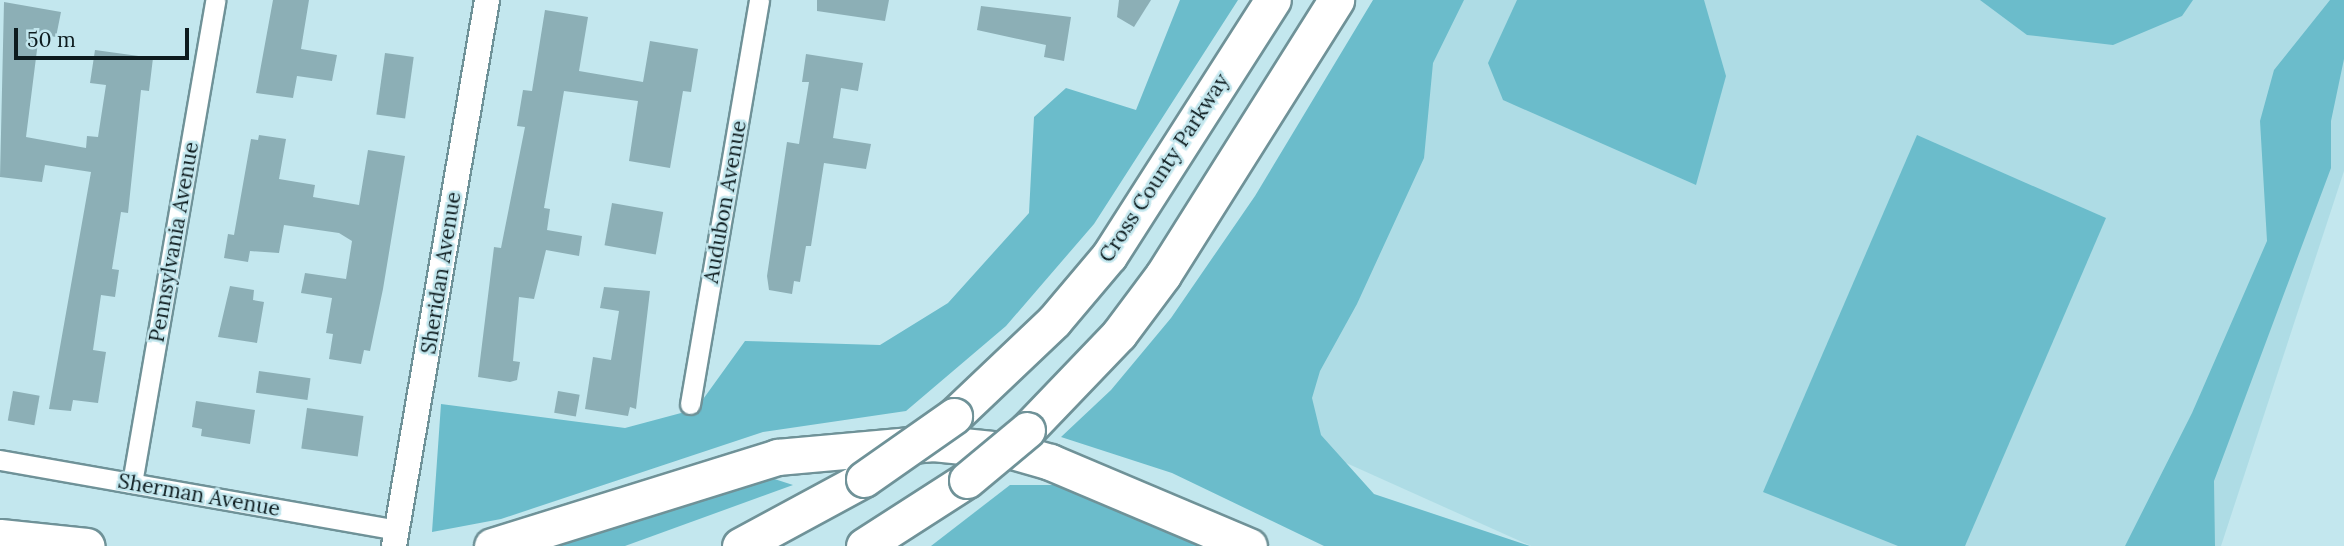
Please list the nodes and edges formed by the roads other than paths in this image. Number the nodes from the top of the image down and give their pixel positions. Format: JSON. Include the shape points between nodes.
{"nodes":[{"id":1,"x":215,"y":0,"type":"edge"},
{"id":2,"x":487,"y":0,"type":"edge"},
{"id":3,"x":759,"y":0,"type":"edge"},
{"id":4,"x":1273,"y":0,"type":"edge"},
{"id":5,"x":1336,"y":0,"type":"edge"},
{"id":6,"x":690,"y":404,"type":"dead end"},
{"id":7,"x":0,"y":460,"type":"edge"},
{"id":8,"x":132,"y":483,"type":"junction"},
{"id":9,"x":0,"y":537,"type":"edge"},
{"id":10,"x":396,"y":538,"type":"edge"},
{"id":11,"x":87,"y":546,"type":"edge"},
{"id":12,"x":492,"y":546,"type":"edge"},
{"id":13,"x":740,"y":546,"type":"edge"},
{"id":14,"x":864,"y":546,"type":"edge"},
{"id":15,"x":1249,"y":546,"type":"edge"}],
"edges":[{"from":1,"to":8,"type":"street","name":"Pennsylvania Avenue"},
{"from":2,"to":10,"type":"street","name":"Sheridan Avenue"},
{"from":3,"to":6,"type":"street","name":"Audubon Avenue"},
{"from":4,"to":13,"type":"highway","name":"Cross County Parkway","bridge":true,"via":[[1108,256],[1054,321],[954,416],[864,479]]},
{"from":5,"to":14,"type":"highway","bridge":true,"via":[[1163,275],[1119,334],[1027,430],[967,480]]},
{"from":7,"to":8,"type":"street","name":"Sherman Avenue"},
{"from":8,"to":10,"type":"street","name":"Sherman Avenue"},
{"from":9,"to":11,"type":"highway"},
{"from":12,"to":15,"type":"highway","via":[[777,457],[933,443],[999,449],[1050,462]]}]}
